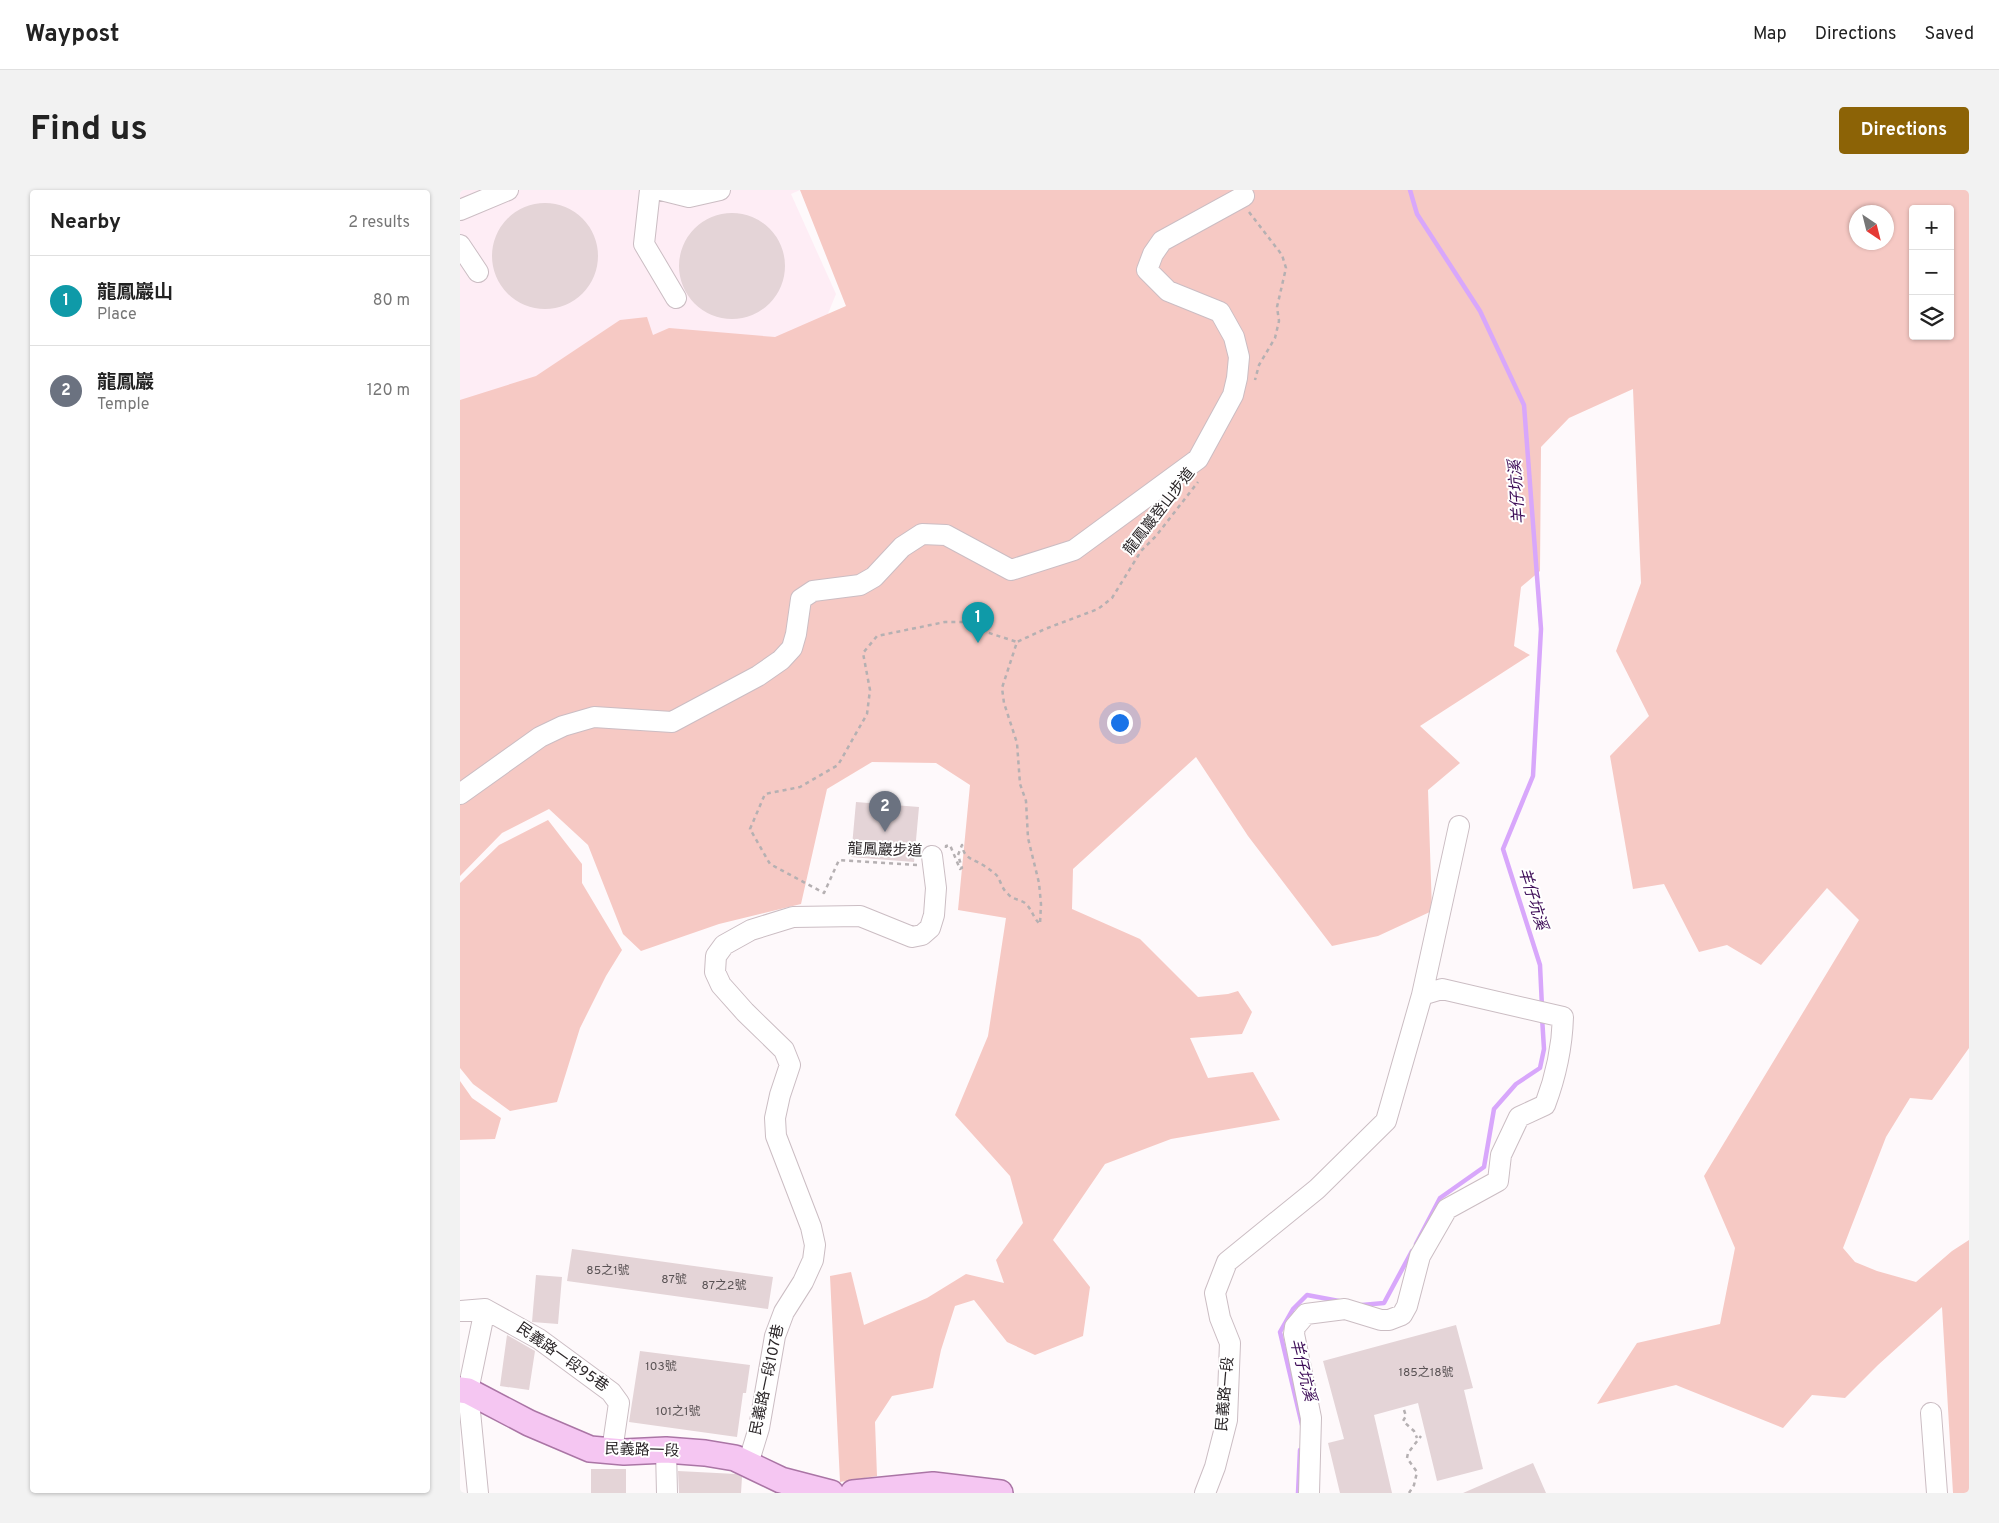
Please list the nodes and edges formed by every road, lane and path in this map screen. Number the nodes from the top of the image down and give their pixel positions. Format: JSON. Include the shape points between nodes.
{"nodes":[{"id":1,"x":508,"y":190,"type":"edge"},
{"id":2,"x":650,"y":190,"type":"edge"},
{"id":3,"x":661,"y":190,"type":"edge"},
{"id":4,"x":720,"y":190,"type":"edge"},
{"id":5,"x":1244,"y":196,"type":"dead end"},
{"id":6,"x":460,"y":210,"type":"edge"},
{"id":7,"x":1254,"y":219,"type":"dead end"},
{"id":8,"x":460,"y":245,"type":"edge"},
{"id":9,"x":478,"y":272,"type":"dead end"},
{"id":10,"x":676,"y":298,"type":"dead end"},
{"id":11,"x":1254,"y":387,"type":"dead end"},
{"id":12,"x":1203,"y":475,"type":"dead end"},
{"id":13,"x":1016,"y":642,"type":"junction"},
{"id":14,"x":460,"y":794,"type":"edge"},
{"id":15,"x":1459,"y":826,"type":"dead end"},
{"id":16,"x":938,"y":857,"type":"junction"},
{"id":17,"x":1422,"y":995,"type":"junction"},
{"id":18,"x":485,"y":1309,"type":"junction"},
{"id":19,"x":460,"y":1311,"type":"edge"},
{"id":20,"x":464,"y":1390,"type":"edge"},
{"id":21,"x":1404,"y":1410,"type":"dead end"},
{"id":22,"x":1932,"y":1413,"type":"dead end"},
{"id":23,"x":1421,"y":1436,"type":"dead end"},
{"id":24,"x":1417,"y":1438,"type":"junction"},
{"id":25,"x":666,"y":1450,"type":"junction"},
{"id":26,"x":612,"y":1451,"type":"junction"},
{"id":27,"x":748,"y":1464,"type":"junction"},
{"id":28,"x":478,"y":1493,"type":"edge"},
{"id":29,"x":666,"y":1493,"type":"edge"},
{"id":30,"x":831,"y":1493,"type":"edge"},
{"id":31,"x":853,"y":1493,"type":"edge"},
{"id":32,"x":1000,"y":1493,"type":"edge"},
{"id":33,"x":1205,"y":1493,"type":"edge"},
{"id":34,"x":1309,"y":1493,"type":"edge"},
{"id":35,"x":1409,"y":1493,"type":"edge"},
{"id":36,"x":1937,"y":1493,"type":"edge"}],
"edges":[{"from":1,"to":6,"type":"lane"},
{"from":2,"to":10,"type":"lane","via":[[644,244]]},
{"from":3,"to":4,"type":"lane","via":[[689,197]]},
{"from":5,"to":14,"type":"lane","via":[[1162,241],[1152,254],[1147,270],[1168,291],[1220,312],[1234,337],[1239,356],[1233,395],[1198,459],[1074,550],[1011,570],[946,536],[922,534],[902,547],[874,577],[860,585],[813,590],[801,599],[792,648],[758,676],[672,722],[594,717],[563,726],[540,738]]},
{"from":7,"to":11,"type":"path","via":[[1282,255],[1286,268],[1276,307],[1279,321],[1276,338],[1259,365]]},
{"from":8,"to":9,"type":"lane"},
{"from":12,"to":13,"type":"path","name":"龍鳳巖登山步道","via":[[1141,551],[1112,598],[1098,609]]},
{"from":13,"to":16,"type":"path","via":[[1002,688],[1017,743],[1028,838],[1039,883],[1040,924],[1024,901],[1014,900],[1007,893],[997,876],[976,860],[968,858],[962,845],[958,855],[960,869],[950,845]]},
{"from":13,"to":16,"type":"path","name":"龍鳳巖步道","via":[[966,622],[945,622],[877,636],[864,653],[870,690],[867,714],[838,765],[800,786],[765,794],[750,830],[770,864],[824,893],[839,860],[921,865]]},
{"from":15,"to":17,"type":"lane","name":"民義路一段"},
{"from":16,"to":27,"type":"lane","name":"民義路一段107巷","via":[[934,915],[930,928],[922,935],[912,937],[860,916],[793,916],[751,930],[724,945],[716,956],[716,972],[721,985],[784,1050],[790,1065],[775,1118],[776,1136],[815,1245],[813,1260],[784,1312],[775,1336],[759,1428]]},
{"from":17,"to":33,"type":"lane","name":"民義路一段","via":[[1386,1121],[1317,1189],[1227,1262],[1215,1293],[1230,1343],[1227,1420]]},
{"from":17,"to":34,"type":"lane","via":[[1442,989],[1563,1017],[1562,1046],[1554,1082],[1545,1105],[1519,1118],[1501,1155],[1498,1181],[1448,1209],[1420,1256],[1402,1315],[1389,1320],[1345,1309],[1306,1314],[1295,1327],[1311,1418]]},
{"from":18,"to":19,"type":"lane"},
{"from":18,"to":20,"type":"lane"},
{"from":18,"to":26,"type":"lane","name":"民義路一段95巷","via":[[539,1339],[612,1392],[619,1403]]},
{"from":20,"to":26,"type":"main road","name":"民義路一段","via":[[528,1423],[590,1449]]},
{"from":20,"to":28,"type":"lane"},
{"from":21,"to":24,"type":"path","via":[[1406,1416],[1403,1421],[1414,1430]]},
{"from":22,"to":36,"type":"lane"},
{"from":23,"to":24,"type":"path"},
{"from":24,"to":35,"type":"path","via":[[1407,1458],[1417,1472]]},
{"from":25,"to":26,"type":"main road","name":"民義路一段"},
{"from":25,"to":27,"type":"main road","name":"民義路一段","via":[[735,1458]]},
{"from":25,"to":29,"type":"lane"},
{"from":27,"to":30,"type":"main road","name":"民義路一段","via":[[781,1480]]},
{"from":31,"to":32,"type":"main road","via":[[933,1485]]}]}
